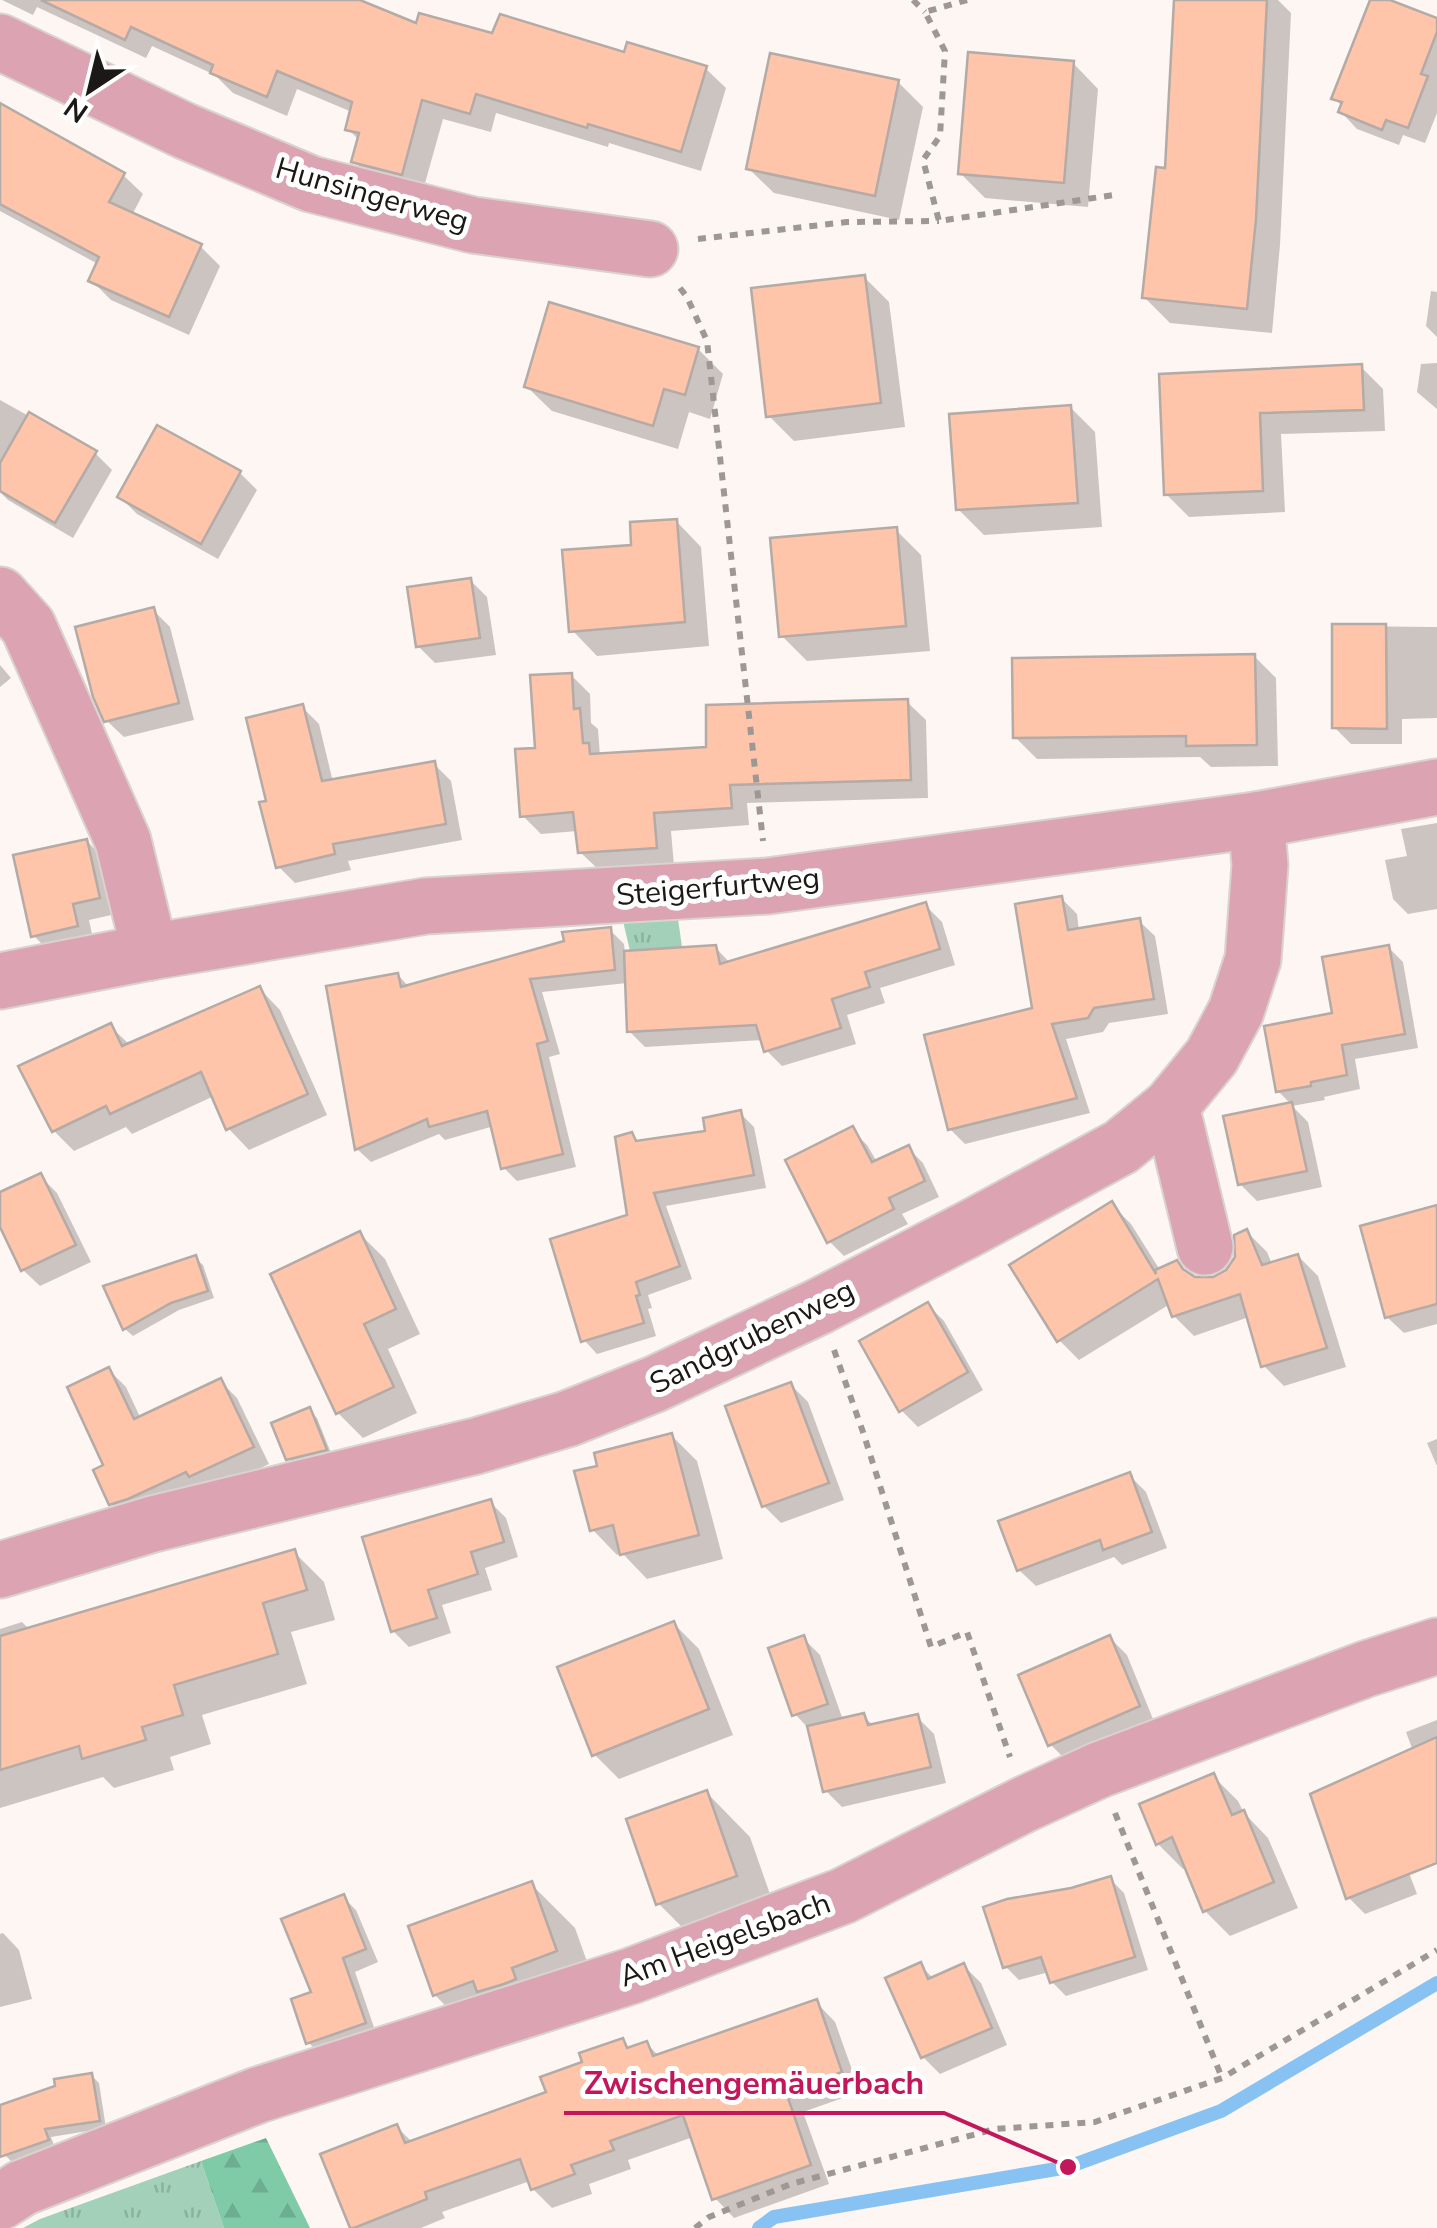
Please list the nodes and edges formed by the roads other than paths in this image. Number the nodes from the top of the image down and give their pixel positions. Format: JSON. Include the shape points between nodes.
{"nodes":[{"id":1,"x":0,"y":42,"type":"edge"},
{"id":2,"x":650,"y":250,"type":"road end"},
{"id":3,"x":0,"y":596,"type":"edge"},
{"id":4,"x":1437,"y":787,"type":"edge"},
{"id":5,"x":1256,"y":820,"type":"junction"},
{"id":6,"x":150,"y":952,"type":"junction"},
{"id":7,"x":0,"y":981,"type":"edge"},
{"id":8,"x":1171,"y":1106,"type":"junction"},
{"id":9,"x":1205,"y":1248,"type":"dead end"},
{"id":10,"x":0,"y":1570,"type":"edge"},
{"id":11,"x":1437,"y":1646,"type":"edge"},
{"id":12,"x":0,"y":2202,"type":"edge"}],
"edges":[{"from":1,"to":2,"type":"street","name":"Hunsingerweg","via":[[312,184],[472,226]]},
{"from":3,"to":6,"type":"street","via":[[28,626],[124,841]]},
{"from":4,"to":5,"type":"street","name":"Steigerfurtweg"},
{"from":5,"to":6,"type":"street","name":"Steigerfurtweg","via":[[768,886],[426,906]]},
{"from":5,"to":8,"type":"street","name":"Sandgrubenweg","via":[[1253,959],[1212,1056]]},
{"from":6,"to":7,"type":"street","name":"Steigerfurtweg"},
{"from":8,"to":9,"type":"street"},
{"from":8,"to":10,"type":"street","name":"Sandgrubenweg","via":[[1120,1147],[969,1229],[818,1307],[567,1419],[153,1524]]},
{"from":11,"to":12,"type":"street","name":"Am Heigelsbach","via":[[1098,1770],[843,1896],[630,1976],[258,2095]]}]}
